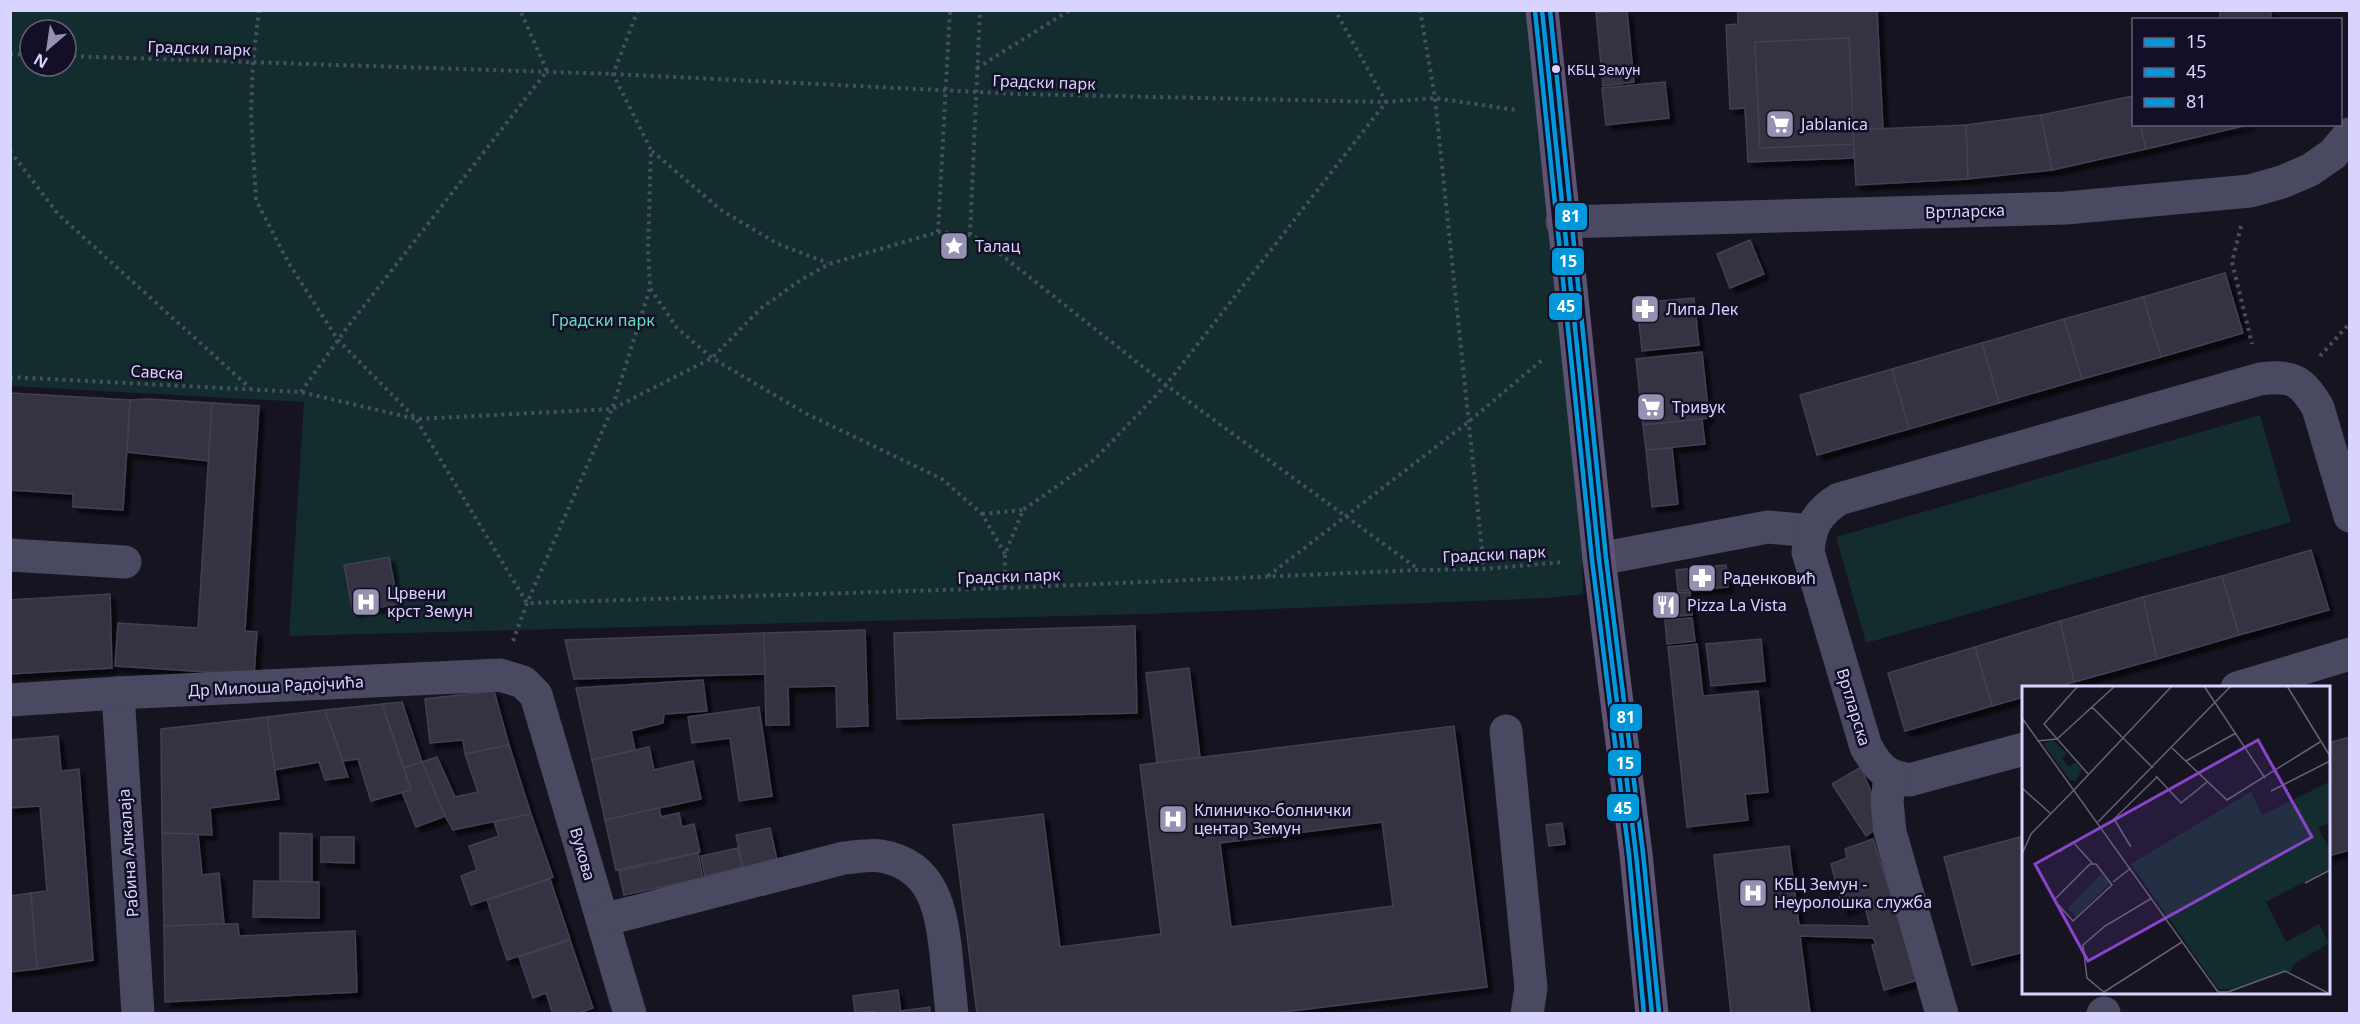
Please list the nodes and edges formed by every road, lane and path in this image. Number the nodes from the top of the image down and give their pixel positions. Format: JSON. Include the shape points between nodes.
{"nodes":[{"id":1,"x":259,"y":10,"type":"edge"},
{"id":2,"x":520,"y":10,"type":"edge"},
{"id":3,"x":638,"y":10,"type":"edge"},
{"id":4,"x":950,"y":10,"type":"edge"},
{"id":5,"x":980,"y":10,"type":"edge"},
{"id":6,"x":1070,"y":10,"type":"edge"},
{"id":7,"x":1335,"y":10,"type":"edge"},
{"id":8,"x":1420,"y":10,"type":"edge"},
{"id":9,"x":1542,"y":10,"type":"edge"},
{"id":10,"x":78,"y":56,"type":"edge"},
{"id":11,"x":253,"y":62,"type":"junction"},
{"id":12,"x":977,"y":68,"type":"junction"},
{"id":13,"x":547,"y":71,"type":"junction"},
{"id":14,"x":613,"y":74,"type":"junction"},
{"id":15,"x":947,"y":91,"type":"junction"},
{"id":16,"x":977,"y":92,"type":"junction"},
{"id":17,"x":1435,"y":98,"type":"junction"},
{"id":18,"x":1386,"y":102,"type":"junction"},
{"id":19,"x":1552,"y":115,"type":"junction"},
{"id":20,"x":2349,"y":134,"type":"edge"},
{"id":21,"x":651,"y":150,"type":"junction"},
{"id":22,"x":10,"y":151,"type":"edge"},
{"id":23,"x":2250,"y":191,"type":"junction"},
{"id":24,"x":1562,"y":222,"type":"junction"},
{"id":25,"x":938,"y":232,"type":"junction"},
{"id":26,"x":970,"y":235,"type":"junction"},
{"id":27,"x":829,"y":264,"type":"junction"},
{"id":28,"x":650,"y":288,"type":"junction"},
{"id":29,"x":2349,"y":322,"type":"edge"},
{"id":30,"x":338,"y":340,"type":"junction"},
{"id":31,"x":712,"y":358,"type":"junction"},
{"id":32,"x":1542,"y":360,"type":"dead end"},
{"id":33,"x":10,"y":376,"type":"edge"},
{"id":34,"x":2260,"y":379,"type":"junction"},
{"id":35,"x":2298,"y":381,"type":"junction"},
{"id":36,"x":1166,"y":386,"type":"junction"},
{"id":37,"x":251,"y":390,"type":"junction"},
{"id":38,"x":301,"y":392,"type":"junction"},
{"id":39,"x":612,"y":409,"type":"junction"},
{"id":40,"x":416,"y":419,"type":"junction"},
{"id":41,"x":1467,"y":423,"type":"junction"},
{"id":42,"x":1023,"y":510,"type":"junction"},
{"id":43,"x":981,"y":514,"type":"junction"},
{"id":44,"x":1344,"y":516,"type":"junction"},
{"id":45,"x":2349,"y":516,"type":"edge"},
{"id":46,"x":1811,"y":531,"type":"junction"},
{"id":47,"x":1005,"y":554,"type":"junction"},
{"id":48,"x":10,"y":555,"type":"edge"},
{"id":49,"x":1599,"y":559,"type":"junction"},
{"id":50,"x":125,"y":562,"type":"dead end"},
{"id":51,"x":1484,"y":569,"type":"junction"},
{"id":52,"x":1419,"y":570,"type":"junction"},
{"id":53,"x":1267,"y":576,"type":"junction"},
{"id":54,"x":1005,"y":588,"type":"junction"},
{"id":55,"x":527,"y":603,"type":"junction"},
{"id":56,"x":2349,"y":654,"type":"edge"},
{"id":57,"x":2244,"y":686,"type":"edge"},
{"id":58,"x":118,"y":693,"type":"junction"},
{"id":59,"x":536,"y":695,"type":"joint"},
{"id":60,"x":10,"y":700,"type":"edge"},
{"id":61,"x":1506,"y":731,"type":"dead end"},
{"id":62,"x":2022,"y":750,"type":"edge"},
{"id":63,"x":1890,"y":776,"type":"junction"},
{"id":64,"x":603,"y":920,"type":"junction"},
{"id":65,"x":138,"y":1014,"type":"edge"},
{"id":66,"x":630,"y":1014,"type":"edge"},
{"id":67,"x":952,"y":1014,"type":"edge"},
{"id":68,"x":1527,"y":1014,"type":"edge"},
{"id":69,"x":1652,"y":1014,"type":"edge"},
{"id":70,"x":1942,"y":1014,"type":"edge"}],
"edges":[{"from":1,"to":11,"type":"path"},
{"from":2,"to":13,"type":"path"},
{"from":3,"to":14,"type":"path"},
{"from":4,"to":15,"type":"path"},
{"from":5,"to":12,"type":"path"},
{"from":6,"to":12,"type":"path"},
{"from":7,"to":18,"type":"path"},
{"from":8,"to":17,"type":"path"},
{"from":9,"to":19,"type":"main road"},
{"from":10,"to":11,"type":"path","name":"Градски парк"},
{"from":11,"to":13,"type":"path","name":"Градски парк"},
{"from":11,"to":30,"type":"path","via":[[251,114],[256,200],[288,262]]},
{"from":12,"to":16,"type":"path"},
{"from":13,"to":14,"type":"path","name":"Градски парк"},
{"from":13,"to":30,"type":"path"},
{"from":14,"to":15,"type":"path","name":"Градски парк"},
{"from":14,"to":21,"type":"path"},
{"from":15,"to":16,"type":"path","name":"Градски парк"},
{"from":15,"to":25,"type":"path"},
{"from":16,"to":18,"type":"path","name":"Градски парк"},
{"from":16,"to":26,"type":"path"},
{"from":17,"to":18,"type":"path","name":"Градски парк"},
{"from":17,"to":19,"type":"path","name":"Градски парк"},
{"from":17,"to":41,"type":"path"},
{"from":18,"to":36,"type":"path"},
{"from":19,"to":24,"type":"main road"},
{"from":20,"to":23,"type":"street","name":"Вртларска","via":[[2333,154],[2310,170]]},
{"from":21,"to":27,"type":"path","via":[[721,210],[778,244]]},
{"from":21,"to":28,"type":"path"},
{"from":22,"to":37,"type":"path","via":[[58,213]]},
{"from":23,"to":24,"type":"street","name":"Вртларска","via":[[2066,208]]},
{"from":23,"to":34,"type":"path","via":[[2232,262]]},
{"from":24,"to":49,"type":"main road"},
{"from":25,"to":26,"type":"path"},
{"from":25,"to":27,"type":"path"},
{"from":26,"to":36,"type":"path","via":[[986,242]]},
{"from":27,"to":31,"type":"path","via":[[760,309]]},
{"from":28,"to":31,"type":"path","via":[[676,328]]},
{"from":28,"to":39,"type":"path"},
{"from":29,"to":35,"type":"path"},
{"from":30,"to":38,"type":"path"},
{"from":30,"to":40,"type":"path"},
{"from":31,"to":39,"type":"path"},
{"from":31,"to":43,"type":"path","via":[[805,413],[942,479]]},
{"from":32,"to":41,"type":"path"},
{"from":33,"to":37,"type":"path","name":"Савска"},
{"from":34,"to":35,"type":"street","via":[[2280,376]]},
{"from":34,"to":46,"type":"street","via":[[1839,499],[1824,508]]},
{"from":35,"to":45,"type":"street","via":[[2318,408]]},
{"from":36,"to":42,"type":"path","via":[[1094,460]]},
{"from":36,"to":44,"type":"path"},
{"from":37,"to":38,"type":"path","name":"Савска"},
{"from":38,"to":40,"type":"path","name":"Савска"},
{"from":39,"to":40,"type":"path","name":"Савска"},
{"from":39,"to":55,"type":"path"},
{"from":40,"to":55,"type":"path"},
{"from":41,"to":44,"type":"path"},
{"from":41,"to":51,"type":"path"},
{"from":42,"to":43,"type":"path"},
{"from":42,"to":47,"type":"path"},
{"from":43,"to":47,"type":"path"},
{"from":44,"to":52,"type":"path"},
{"from":44,"to":53,"type":"path"},
{"from":46,"to":49,"type":"street","via":[[1768,527]]},
{"from":46,"to":63,"type":"street","name":"Вртларска","via":[[1808,552],[1866,747],[1877,766]]},
{"from":47,"to":54,"type":"path"},
{"from":48,"to":50,"type":"street"},
{"from":49,"to":51,"type":"path","name":"Градски парк"},
{"from":49,"to":69,"type":"main road"},
{"from":51,"to":52,"type":"path","name":"Градски парк"},
{"from":52,"to":53,"type":"path","name":"Градски парк"},
{"from":53,"to":54,"type":"path","name":"Градски парк"},
{"from":54,"to":55,"type":"path","name":"Градски парк"},
{"from":56,"to":57,"type":"street"},
{"from":58,"to":59,"type":"street","name":"Др Милоша Радојчића","via":[[500,675],[523,682]]},
{"from":58,"to":60,"type":"street","name":"Др Милоша Радојчића"},
{"from":58,"to":65,"type":"street","name":"Рабина Алкалаја"},
{"from":59,"to":64,"type":"street","name":"Вукова"},
{"from":61,"to":68,"type":"street","via":[[1531,988]]},
{"from":62,"to":63,"type":"street","via":[[1909,780]]},
{"from":63,"to":70,"type":"street","via":[[1890,832]]},
{"from":64,"to":66,"type":"street","name":"Вукова"},
{"from":64,"to":67,"type":"street","via":[[844,858],[881,855],[926,880],[936,899]]}]}
